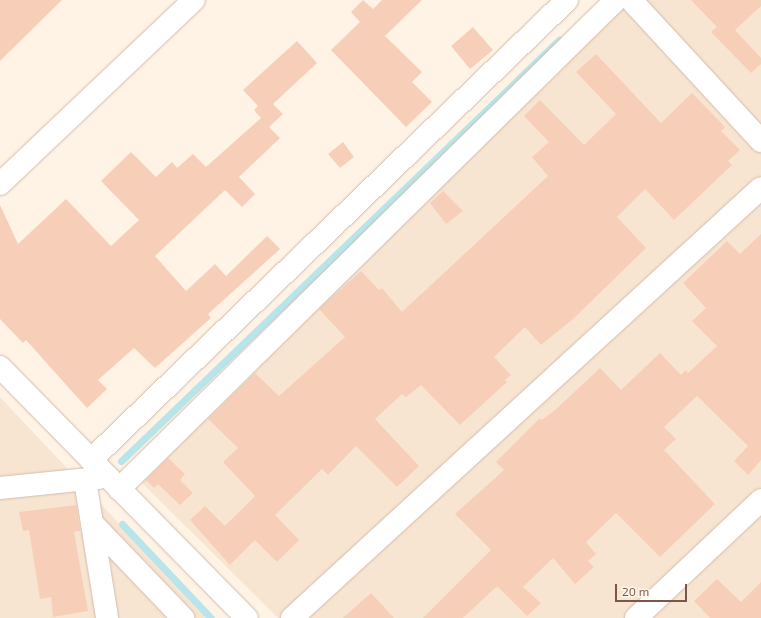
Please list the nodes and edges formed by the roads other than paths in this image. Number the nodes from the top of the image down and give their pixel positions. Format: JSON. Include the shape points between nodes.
{"nodes":[{"id":1,"x":194,"y":0,"type":"edge"},
{"id":2,"x":567,"y":0,"type":"edge"},
{"id":3,"x":616,"y":0,"type":"edge"},
{"id":4,"x":631,"y":0,"type":"edge"},
{"id":5,"x":761,"y":141,"type":"edge"},
{"id":6,"x":0,"y":184,"type":"edge"},
{"id":7,"x":761,"y":188,"type":"edge"},
{"id":8,"x":0,"y":368,"type":"edge"},
{"id":9,"x":88,"y":470,"type":"junction"},
{"id":10,"x":113,"y":483,"type":"junction"},
{"id":11,"x":0,"y":488,"type":"edge"},
{"id":12,"x":761,"y":500,"type":"edge"},
{"id":13,"x":92,"y":523,"type":"junction"},
{"id":14,"x":107,"y":618,"type":"edge"},
{"id":15,"x":183,"y":618,"type":"edge"},
{"id":16,"x":247,"y":618,"type":"edge"},
{"id":17,"x":292,"y":618,"type":"edge"},
{"id":18,"x":636,"y":618,"type":"edge"}],
"edges":[{"from":1,"to":6,"type":"street"},
{"from":2,"to":9,"type":"street"},
{"from":3,"to":10,"type":"street"},
{"from":4,"to":5,"type":"street"},
{"from":7,"to":17,"type":"street"},
{"from":8,"to":9,"type":"street"},
{"from":9,"to":10,"type":"street"},
{"from":9,"to":11,"type":"street"},
{"from":9,"to":13,"type":"street"},
{"from":10,"to":16,"type":"street"},
{"from":12,"to":18,"type":"street"},
{"from":13,"to":14,"type":"street"},
{"from":13,"to":15,"type":"street"}]}
